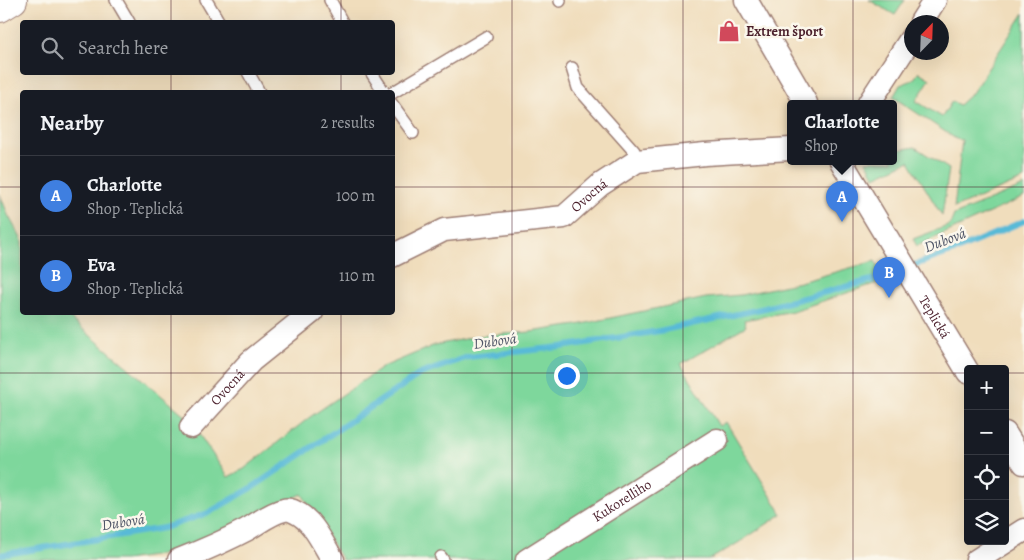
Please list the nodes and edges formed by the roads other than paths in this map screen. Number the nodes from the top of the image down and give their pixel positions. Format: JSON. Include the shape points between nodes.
{"nodes":[{"id":1,"x":13,"y":0,"type":"edge"},
{"id":2,"x":116,"y":0,"type":"edge"},
{"id":3,"x":206,"y":0,"type":"edge"},
{"id":4,"x":330,"y":0,"type":"edge"},
{"id":5,"x":746,"y":0,"type":"edge"},
{"id":6,"x":935,"y":0,"type":"edge"},
{"id":7,"x":0,"y":8,"type":"edge"},
{"id":8,"x":925,"y":15,"type":"edge"},
{"id":9,"x":128,"y":20,"type":"edge"},
{"id":10,"x":218,"y":20,"type":"edge"},
{"id":11,"x":341,"y":20,"type":"edge"},
{"id":12,"x":486,"y":37,"type":"dead end"},
{"id":13,"x":904,"y":49,"type":"edge"},
{"id":14,"x":572,"y":68,"type":"dead end"},
{"id":15,"x":250,"y":75,"type":"edge"},
{"id":16,"x":373,"y":75,"type":"edge"},
{"id":17,"x":259,"y":90,"type":"edge"},
{"id":18,"x":383,"y":90,"type":"edge"},
{"id":19,"x":395,"y":91,"type":"edge"},
{"id":20,"x":804,"y":100,"type":"edge"},
{"id":21,"x":871,"y":100,"type":"edge"},
{"id":22,"x":395,"y":108,"type":"edge"},
{"id":23,"x":413,"y":133,"type":"dead end"},
{"id":24,"x":787,"y":149,"type":"edge"},
{"id":25,"x":637,"y":162,"type":"junction"},
{"id":26,"x":843,"y":165,"type":"edge"},
{"id":27,"x":395,"y":254,"type":"edge"},
{"id":28,"x":308,"y":315,"type":"edge"},
{"id":29,"x":964,"y":365,"type":"edge"},
{"id":30,"x":192,"y":426,"type":"dead end"},
{"id":31,"x":717,"y":440,"type":"dead end"},
{"id":32,"x":1009,"y":440,"type":"edge"},
{"id":33,"x":1024,"y":464,"type":"edge"},
{"id":34,"x":1024,"y":530,"type":"edge"},
{"id":35,"x":179,"y":560,"type":"edge"},
{"id":36,"x":333,"y":560,"type":"edge"},
{"id":37,"x":527,"y":560,"type":"edge"},
{"id":38,"x":977,"y":560,"type":"edge"}],
"edges":[{"from":1,"to":7,"type":"main road"},
{"from":2,"to":9,"type":"lane"},
{"from":3,"to":10,"type":"lane"},
{"from":4,"to":11,"type":"lane"},
{"from":5,"to":20,"type":"street"},
{"from":6,"to":8,"type":"street"},
{"from":12,"to":19,"type":"lane"},
{"from":13,"to":21,"type":"street"},
{"from":14,"to":25,"type":"lane","via":[[578,88],[634,151]]},
{"from":15,"to":17,"type":"lane"},
{"from":16,"to":18,"type":"lane"},
{"from":22,"to":23,"type":"lane"},
{"from":24,"to":25,"type":"street","name":"Ovocná"},
{"from":25,"to":27,"type":"street","name":"Ovocná","via":[[600,184],[564,217],[444,230]]},
{"from":26,"to":29,"type":"street","name":"Teplická"},
{"from":28,"to":30,"type":"street","name":"Ovocná","via":[[251,361]]},
{"from":31,"to":37,"type":"street","name":"Kukorelliho"},
{"from":32,"to":33,"type":"street"},
{"from":34,"to":38,"type":"street"},
{"from":35,"to":36,"type":"street","via":[[286,509],[303,517],[313,527]]}]}
